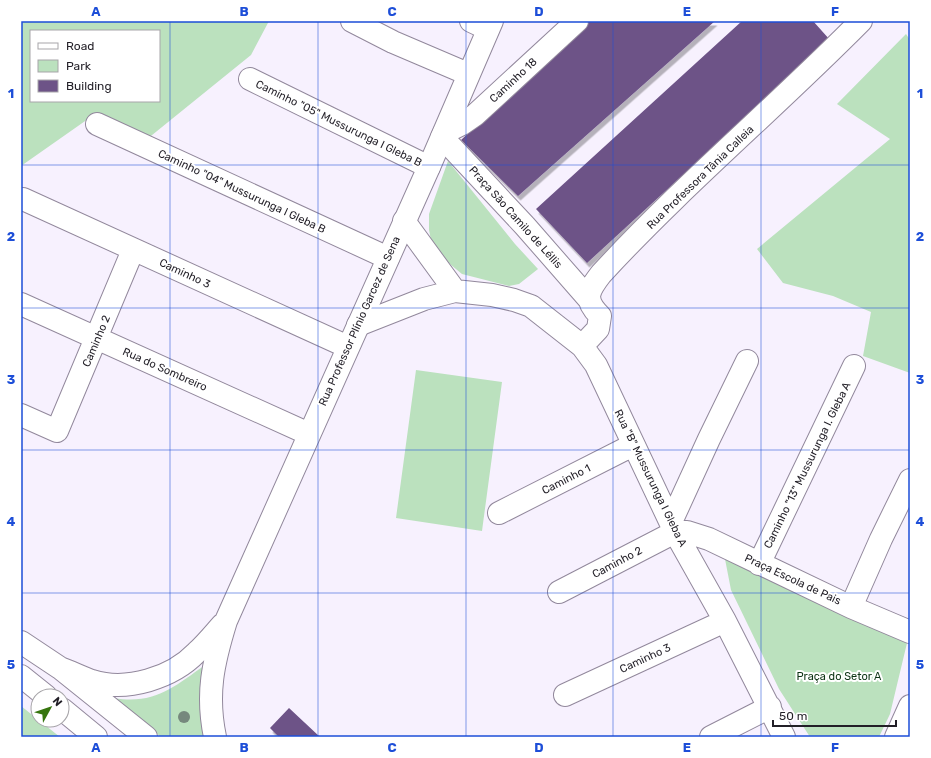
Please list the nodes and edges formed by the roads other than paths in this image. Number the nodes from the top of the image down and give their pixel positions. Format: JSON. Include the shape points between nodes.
{"nodes":[{"id":1,"x":352,"y":21,"type":"edge"},
{"id":2,"x":577,"y":21,"type":"edge"},
{"id":3,"x":862,"y":21,"type":"edge"},
{"id":4,"x":484,"y":24,"type":"edge"},
{"id":5,"x":468,"y":74,"type":"junction"},
{"id":6,"x":250,"y":79,"type":"dead end"},
{"id":7,"x":97,"y":124,"type":"dead end"},
{"id":8,"x":443,"y":135,"type":"junction"},
{"id":9,"x":429,"y":167,"type":"junction"},
{"id":10,"x":23,"y":199,"type":"dead end"},
{"id":11,"x":404,"y":221,"type":"junction"},
{"id":12,"x":134,"y":250,"type":"junction"},
{"id":13,"x":388,"y":258,"type":"junction"},
{"id":14,"x":455,"y":291,"type":"junction"},
{"id":15,"x":588,"y":298,"type":"junction"},
{"id":16,"x":21,"y":304,"type":"edge"},
{"id":17,"x":358,"y":326,"type":"junction"},
{"id":18,"x":97,"y":338,"type":"junction"},
{"id":19,"x":582,"y":346,"type":"junction"},
{"id":20,"x":348,"y":348,"type":"junction"},
{"id":21,"x":747,"y":361,"type":"dead end"},
{"id":22,"x":854,"y":366,"type":"dead end"},
{"id":23,"x":21,"y":415,"type":"edge"},
{"id":24,"x":309,"y":434,"type":"junction"},
{"id":25,"x":633,"y":445,"type":"junction"},
{"id":26,"x":910,"y":480,"type":"edge"},
{"id":27,"x":499,"y":513,"type":"dead end"},
{"id":28,"x":673,"y":527,"type":"junction"},
{"id":29,"x":759,"y":564,"type":"junction"},
{"id":30,"x":559,"y":592,"type":"dead end"},
{"id":31,"x":852,"y":607,"type":"junction"},
{"id":32,"x":226,"y":621,"type":"junction"},
{"id":33,"x":725,"y":621,"type":"junction"},
{"id":34,"x":910,"y":632,"type":"edge"},
{"id":35,"x":21,"y":642,"type":"edge"},
{"id":36,"x":60,"y":668,"type":"junction"},
{"id":37,"x":21,"y":676,"type":"edge"},
{"id":38,"x":36,"y":688,"type":"edge"},
{"id":39,"x":566,"y":695,"type":"dead end"},
{"id":40,"x":910,"y":706,"type":"edge"},
{"id":41,"x":770,"y":707,"type":"junction"},
{"id":42,"x":70,"y":716,"type":"edge"},
{"id":43,"x":96,"y":737,"type":"edge"},
{"id":44,"x":146,"y":737,"type":"edge"},
{"id":45,"x":214,"y":737,"type":"edge"},
{"id":46,"x":711,"y":737,"type":"edge"},
{"id":47,"x":784,"y":737,"type":"edge"},
{"id":48,"x":896,"y":737,"type":"edge"}],
"edges":[{"from":1,"to":5,"type":"main road"},
{"from":2,"to":8,"type":"main road","name":"Caminho 18","via":[[475,115]]},
{"from":3,"to":15,"type":"main road","name":"Rua Professora Tânia Calleia","via":[[705,170],[613,262],[595,283]]},
{"from":4,"to":5,"type":"main road","name":"Rua Professor Plínio Garcez de Sena"},
{"from":5,"to":8,"type":"main road","name":"Rua Professor Plínio Garcez de Sena"},
{"from":6,"to":9,"type":"main road","name":"Caminho \"05\" Mussurunga I Gleba B"},
{"from":7,"to":13,"type":"main road","name":"Caminho \"04\" Mussurunga I Gleba B"},
{"from":8,"to":9,"type":"main road","name":"Rua Professor Plínio Garcez de Sena"},
{"from":8,"to":15,"type":"main road","name":"Praça São Camilo de Léllis"},
{"from":9,"to":11,"type":"main road","name":"Rua Professor Plínio Garcez de Sena"},
{"from":10,"to":12,"type":"main road","name":"Caminho 3"},
{"from":11,"to":13,"type":"main road","name":"Rua Professor Plínio Garcez de Sena"},
{"from":11,"to":14,"type":"main road"},
{"from":12,"to":18,"type":"main road","name":"Caminho 2"},
{"from":12,"to":20,"type":"main road","name":"Caminho 3"},
{"from":13,"to":17,"type":"main road","name":"Rua Professor Plínio Garcez de Sena"},
{"from":14,"to":17,"type":"main road","name":"Rua \"B\" Mussurunga I Gleba A","via":[[424,299]]},
{"from":14,"to":19,"type":"main road","name":"Rua \"B\" Mussurunga I Gleba A","via":[[492,295],[530,306]]},
{"from":15,"to":19,"type":"main road","via":[[592,308],[600,316],[598,329]]},
{"from":16,"to":18,"type":"main road","name":"Rua do Sombreiro"},
{"from":17,"to":20,"type":"main road","name":"Rua Professor Plínio Garcez de Sena"},
{"from":18,"to":23,"type":"main road","name":"Caminho 2","via":[[57,431]]},
{"from":18,"to":24,"type":"main road","name":"Rua do Sombreiro"},
{"from":19,"to":25,"type":"main road","name":"Rua \"B\" Mussurunga I Gleba A","via":[[596,365]]},
{"from":20,"to":24,"type":"main road","name":"Rua Professor Plínio Garcez de Sena"},
{"from":21,"to":28,"type":"main road","via":[[709,439]]},
{"from":22,"to":29,"type":"main road","name":"Caminho \"13\" Mussurunga I. Gleba A"},
{"from":24,"to":32,"type":"main road","name":"Rua Professor Plínio Garcez de Sena"},
{"from":25,"to":27,"type":"main road","name":"Caminho 1"},
{"from":25,"to":28,"type":"main road","name":"Rua \"B\" Mussurunga I Gleba A"},
{"from":26,"to":31,"type":"main road"},
{"from":28,"to":29,"type":"main road","name":"Praça Escola de Pais","via":[[698,535]]},
{"from":28,"to":30,"type":"main road","name":"Caminho 2"},
{"from":28,"to":33,"type":"main road","name":"Rua \"B\" Mussurunga I Gleba A"},
{"from":29,"to":31,"type":"main road","name":"Praça Escola de Pais"},
{"from":31,"to":34,"type":"main road","name":"Praça Escola de Pais"},
{"from":32,"to":36,"type":"main road","name":"Rua Professor Plínio Garcez de Sena","via":[[196,654],[171,672],[144,682],[118,685],[93,681]]},
{"from":32,"to":45,"type":"main road","name":"Rua Professor Plínio Garcez de Sena","via":[[216,654],[211,686]]},
{"from":33,"to":39,"type":"main road","name":"Caminho 3"},
{"from":33,"to":41,"type":"main road","name":"Rua \"B\" Mussurunga I Gleba A"},
{"from":35,"to":36,"type":"main road"},
{"from":36,"to":44,"type":"main road"},
{"from":37,"to":38,"type":"main road"},
{"from":40,"to":48,"type":"main road"},
{"from":41,"to":46,"type":"main road"},
{"from":41,"to":47,"type":"main road","name":"Rua \"B\" Mussurunga I Gleba A"},
{"from":42,"to":43,"type":"main road"}]}
